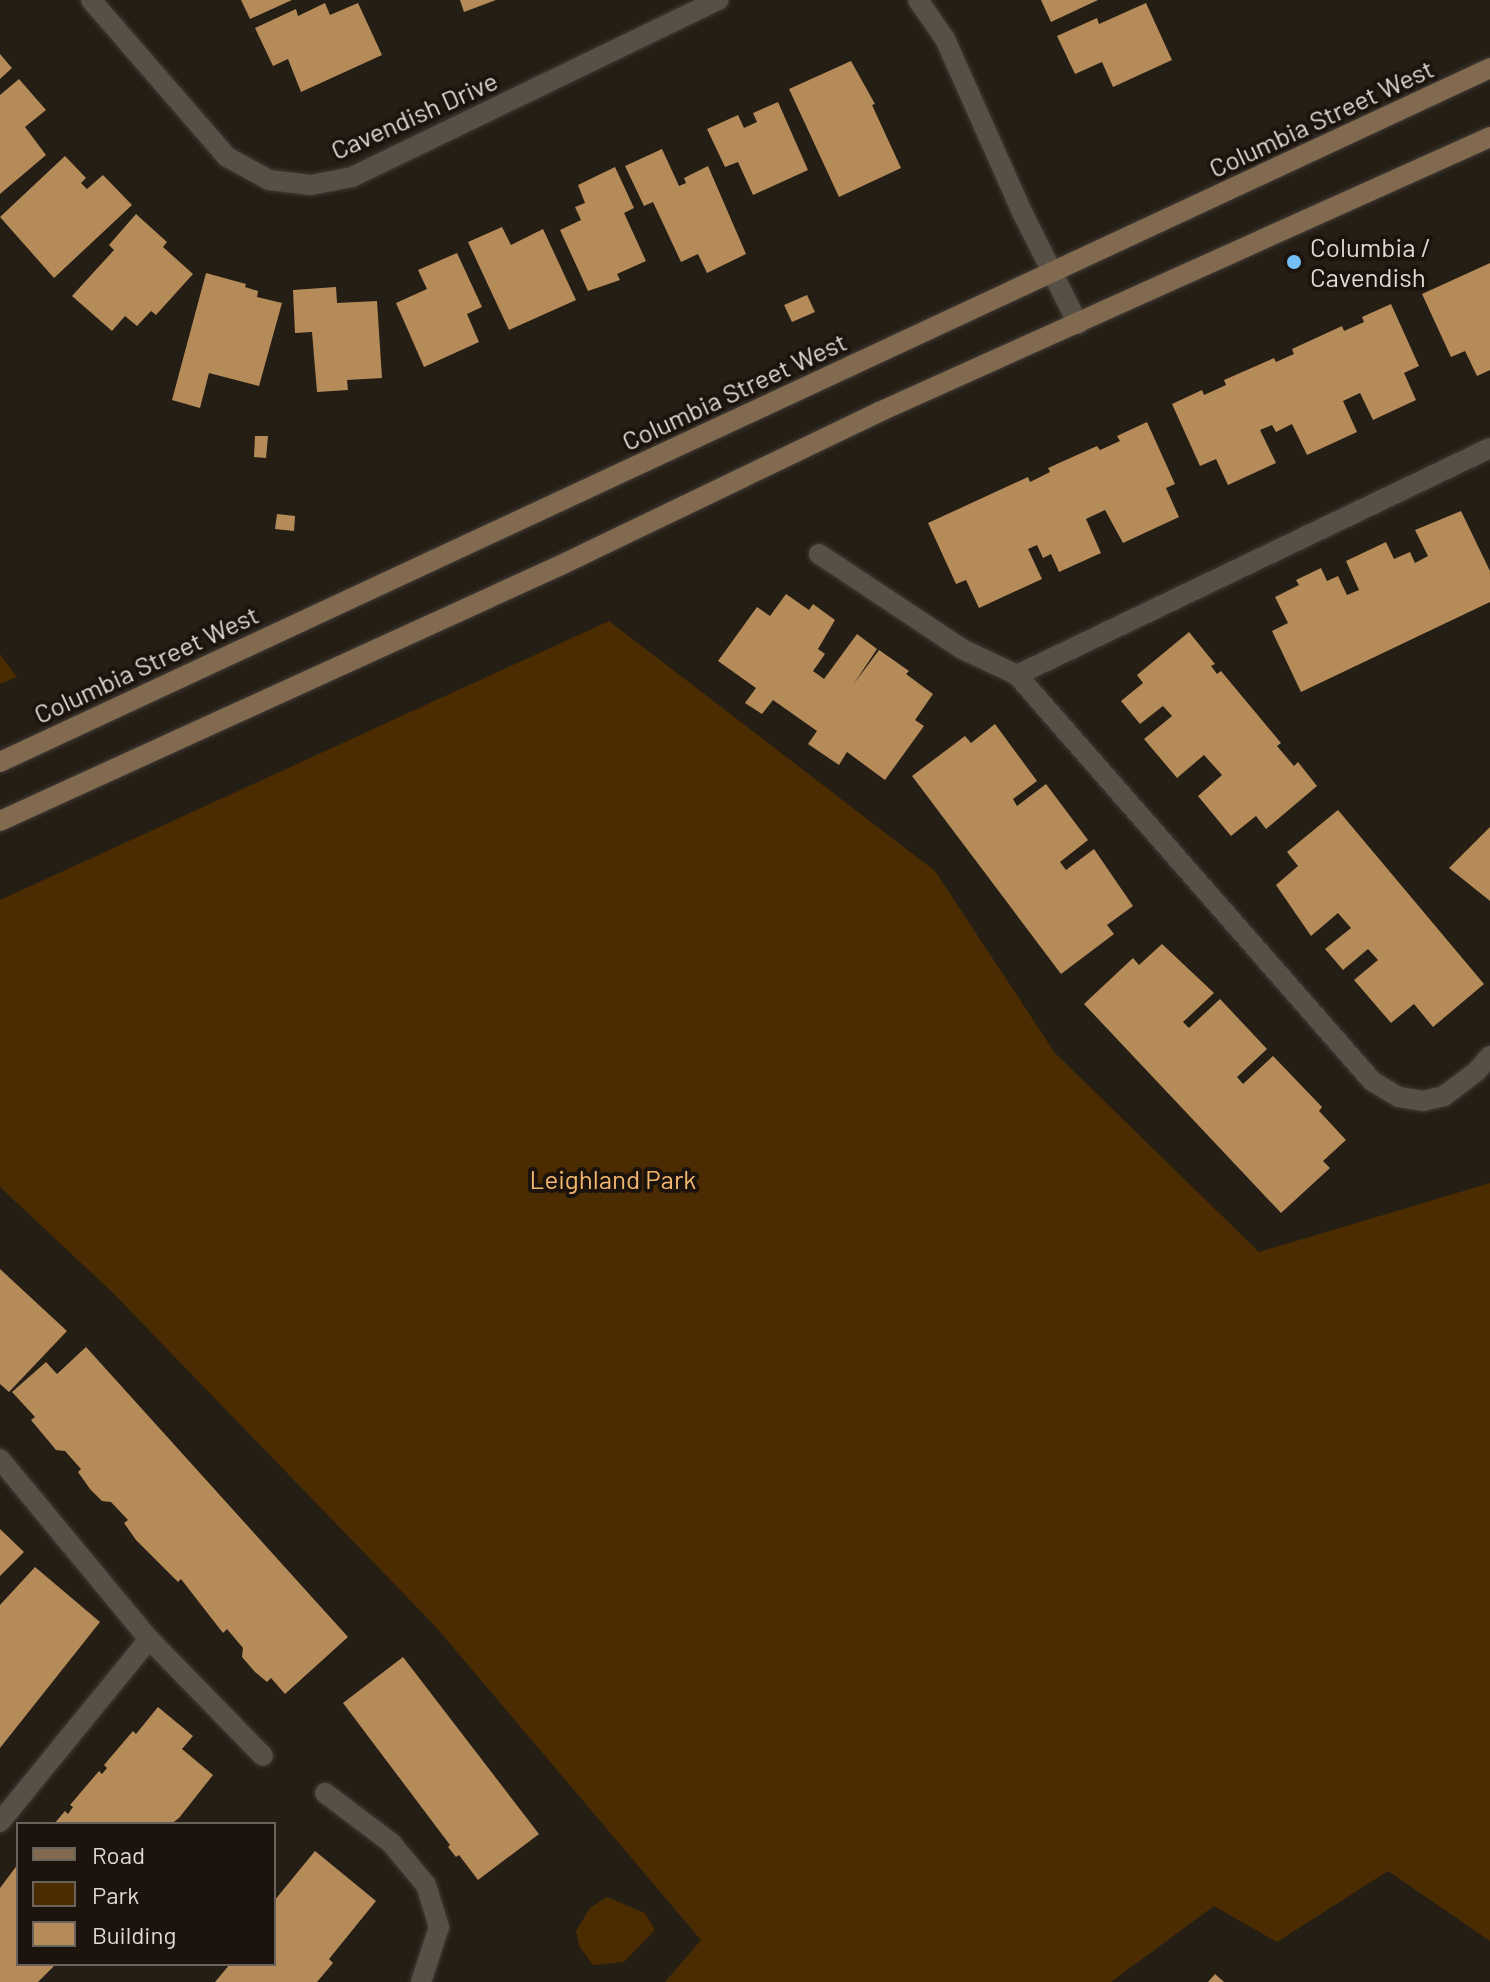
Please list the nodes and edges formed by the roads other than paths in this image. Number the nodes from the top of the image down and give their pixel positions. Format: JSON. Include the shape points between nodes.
{"nodes":[{"id":1,"x":91,"y":0,"type":"edge"},
{"id":2,"x":718,"y":0,"type":"edge"},
{"id":3,"x":918,"y":0,"type":"edge"},
{"id":4,"x":1490,"y":68,"type":"edge"},
{"id":5,"x":1490,"y":137,"type":"edge"},
{"id":6,"x":1052,"y":271,"type":"junction"},
{"id":7,"x":1078,"y":324,"type":"junction"},
{"id":8,"x":1490,"y":448,"type":"edge"},
{"id":9,"x":819,"y":554,"type":"dead end"},
{"id":10,"x":1017,"y":675,"type":"junction"},
{"id":11,"x":0,"y":762,"type":"edge"},
{"id":12,"x":0,"y":821,"type":"edge"},
{"id":13,"x":1490,"y":1056,"type":"edge"},
{"id":14,"x":0,"y":1459,"type":"edge"},
{"id":15,"x":149,"y":1639,"type":"junction"},
{"id":16,"x":263,"y":1756,"type":"dead end"},
{"id":17,"x":325,"y":1793,"type":"dead end"},
{"id":18,"x":0,"y":1822,"type":"edge"},
{"id":19,"x":421,"y":1982,"type":"edge"}],
"edges":[{"from":1,"to":2,"type":"street","name":"Cavendish Drive","via":[[227,157],[269,180],[311,185],[352,177]]},
{"from":3,"to":6,"type":"street","via":[[945,39]]},
{"from":4,"to":6,"type":"main road","name":"Columbia Street West"},
{"from":5,"to":7,"type":"main road"},
{"from":6,"to":7,"type":"street"},
{"from":6,"to":11,"type":"main road","name":"Columbia Street West"},
{"from":7,"to":12,"type":"main road"},
{"from":8,"to":10,"type":"street"},
{"from":9,"to":10,"type":"street","via":[[962,649]]},
{"from":10,"to":13,"type":"street","via":[[1372,1081],[1399,1097],[1423,1101],[1444,1096]]},
{"from":14,"to":15,"type":"street"},
{"from":15,"to":16,"type":"street"},
{"from":15,"to":18,"type":"street"},
{"from":17,"to":19,"type":"street","via":[[391,1843],[426,1885],[439,1927]]}]}
